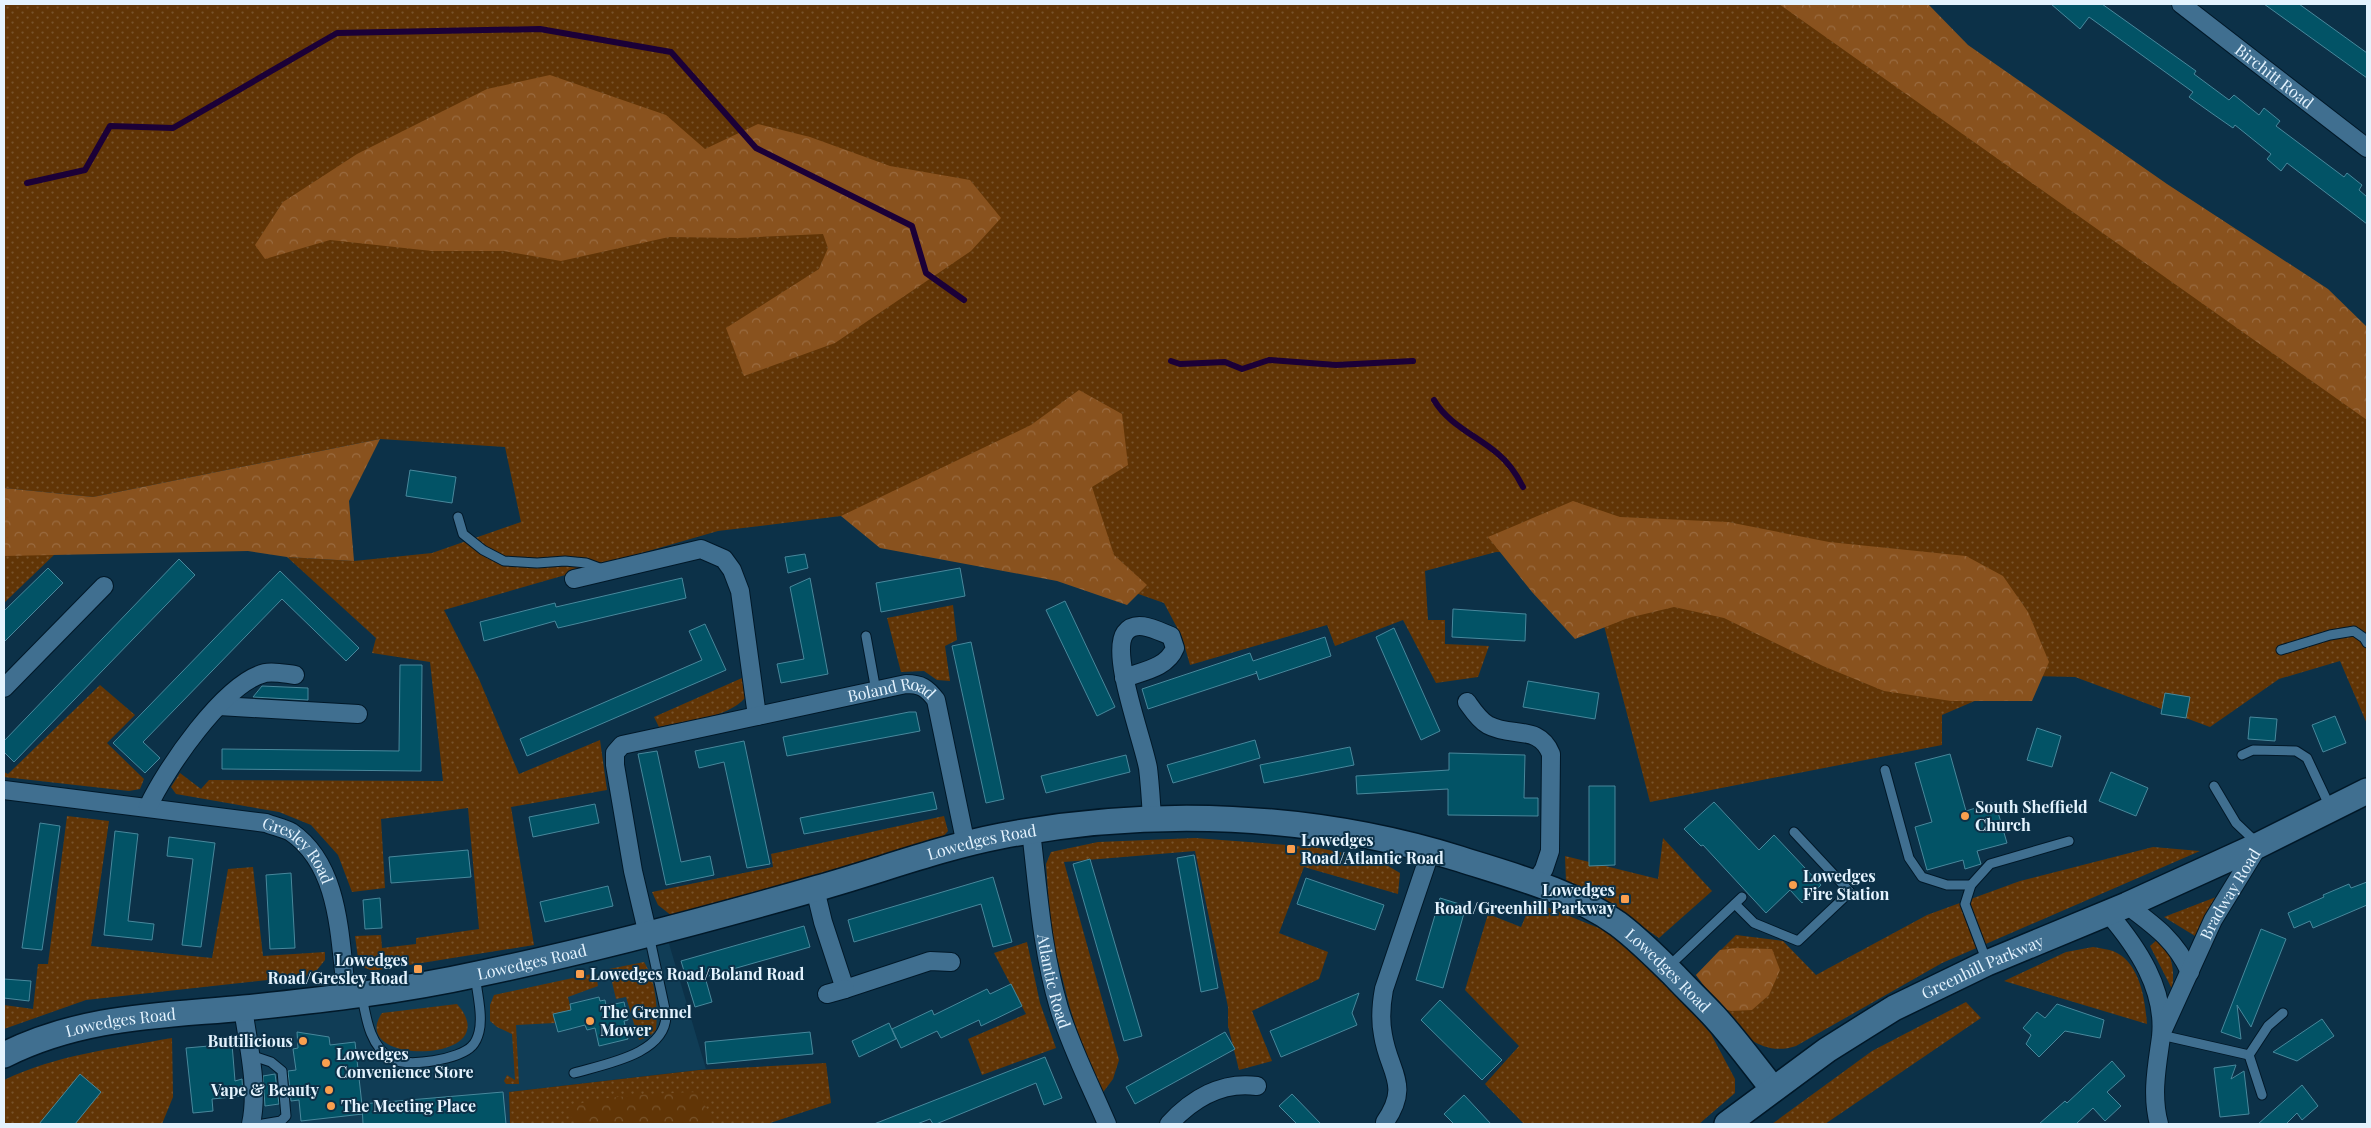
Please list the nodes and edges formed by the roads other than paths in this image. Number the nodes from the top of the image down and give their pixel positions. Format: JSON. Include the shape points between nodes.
{"nodes":[{"id":1,"x":2181,"y":4,"type":"edge"},
{"id":2,"x":2367,"y":148,"type":"edge"},
{"id":3,"x":458,"y":517,"type":"dead end"},
{"id":4,"x":605,"y":570,"type":"junction"},
{"id":5,"x":574,"y":579,"type":"dead end"},
{"id":6,"x":104,"y":586,"type":"dead end"},
{"id":7,"x":866,"y":636,"type":"dead end"},
{"id":8,"x":2367,"y":643,"type":"edge"},
{"id":9,"x":2281,"y":650,"type":"dead end"},
{"id":10,"x":295,"y":675,"type":"dead end"},
{"id":11,"x":1124,"y":678,"type":"dead end"},
{"id":12,"x":4,"y":688,"type":"edge"},
{"id":13,"x":876,"y":691,"type":"junction"},
{"id":14,"x":1466,"y":702,"type":"dead end"},
{"id":15,"x":218,"y":706,"type":"junction"},
{"id":16,"x":358,"y":714,"type":"dead end"},
{"id":17,"x":757,"y":716,"type":"junction"},
{"id":18,"x":2242,"y":755,"type":"dead end"},
{"id":19,"x":1885,"y":770,"type":"dead end"},
{"id":20,"x":2214,"y":786,"type":"dead end"},
{"id":21,"x":4,"y":790,"type":"edge"},
{"id":22,"x":2367,"y":790,"type":"edge"},
{"id":23,"x":148,"y":807,"type":"junction"},
{"id":24,"x":2330,"y":808,"type":"junction"},
{"id":25,"x":1152,"y":818,"type":"junction"},
{"id":26,"x":1031,"y":831,"type":"junction"},
{"id":27,"x":1794,"y":832,"type":"dead end"},
{"id":28,"x":2069,"y":841,"type":"dead end"},
{"id":29,"x":2259,"y":844,"type":"junction"},
{"id":30,"x":966,"y":845,"type":"junction"},
{"id":31,"x":1432,"y":850,"type":"junction"},
{"id":32,"x":1535,"y":883,"type":"junction"},
{"id":33,"x":1971,"y":885,"type":"junction"},
{"id":34,"x":816,"y":889,"type":"junction"},
{"id":35,"x":1742,"y":897,"type":"dead end"},
{"id":36,"x":1735,"y":904,"type":"junction"},
{"id":37,"x":2118,"y":909,"type":"junction"},
{"id":38,"x":648,"y":934,"type":"junction"},
{"id":39,"x":951,"y":962,"type":"dead end"},
{"id":40,"x":1987,"y":963,"type":"junction"},
{"id":41,"x":1666,"y":968,"type":"junction"},
{"id":42,"x":2190,"y":972,"type":"junction"},
{"id":43,"x":475,"y":975,"type":"junction"},
{"id":44,"x":845,"y":989,"type":"junction"},
{"id":45,"x":827,"y":994,"type":"dead end"},
{"id":46,"x":354,"y":996,"type":"junction"},
{"id":47,"x":243,"y":1008,"type":"junction"},
{"id":48,"x":2283,"y":1013,"type":"dead end"},
{"id":49,"x":2161,"y":1034,"type":"junction"},
{"id":50,"x":4,"y":1055,"type":"edge"},
{"id":51,"x":250,"y":1055,"type":"junction"},
{"id":52,"x":2248,"y":1055,"type":"junction"},
{"id":53,"x":574,"y":1073,"type":"dead end"},
{"id":54,"x":1257,"y":1086,"type":"dead end"},
{"id":55,"x":1773,"y":1089,"type":"junction"},
{"id":56,"x":2262,"y":1095,"type":"dead end"},
{"id":57,"x":286,"y":1116,"type":"junction"},
{"id":58,"x":2153,"y":1120,"type":"edge"},
{"id":59,"x":1385,"y":1122,"type":"dead end"},
{"id":60,"x":251,"y":1124,"type":"edge"},
{"id":61,"x":263,"y":1124,"type":"edge"},
{"id":62,"x":293,"y":1124,"type":"edge"},
{"id":63,"x":1106,"y":1124,"type":"edge"},
{"id":64,"x":1168,"y":1124,"type":"edge"},
{"id":65,"x":1727,"y":1124,"type":"edge"}],
"edges":[{"from":1,"to":2,"type":"street","name":"Birchitt Road"},
{"from":3,"to":4,"type":"lane","via":[[463,534],[504,561],[537,564],[572,561]]},
{"from":4,"to":5,"type":"street"},
{"from":4,"to":17,"type":"street","via":[[701,549],[724,560],[740,590]]},
{"from":6,"to":12,"type":"street"},
{"from":7,"to":13,"type":"lane"},
{"from":8,"to":9,"type":"lane","via":[[2354,631],[2330,634]]},
{"from":10,"to":15,"type":"street","via":[[267,672],[255,676]]},
{"from":11,"to":25,"type":"street","via":[[1148,768]]},
{"from":13,"to":17,"type":"street","name":"Boland Road"},
{"from":13,"to":30,"type":"street","name":"Boland Road","via":[[918,684],[929,690],[936,700]]},
{"from":14,"to":32,"type":"street","via":[[1488,725],[1538,736],[1552,754],[1550,851]]},
{"from":15,"to":16,"type":"street"},
{"from":15,"to":23,"type":"street","via":[[171,765]]},
{"from":17,"to":38,"type":"street","name":"Boland Road","via":[[622,745],[615,753],[633,871]]},
{"from":18,"to":24,"type":"lane","via":[[2253,750],[2296,752],[2307,758]]},
{"from":19,"to":33,"type":"lane","via":[[1909,858],[1922,877],[1947,884]]},
{"from":20,"to":29,"type":"lane","via":[[2236,823]]},
{"from":21,"to":23,"type":"street","name":"Gresley Road"},
{"from":22,"to":24,"type":"street","name":"Bradway Road"},
{"from":23,"to":46,"type":"street","name":"Gresley Road","via":[[266,823],[290,832],[310,850],[332,890]]},
{"from":24,"to":29,"type":"street","name":"Bradway Road"},
{"from":25,"to":26,"type":"street","name":"Lowedges Road"},
{"from":25,"to":31,"type":"street","name":"Lowedges Road","via":[[1258,820],[1344,832]]},
{"from":26,"to":30,"type":"street","name":"Lowedges Road"},
{"from":26,"to":63,"type":"street","name":"Atlantic Road","via":[[1049,966],[1059,1009]]},
{"from":27,"to":36,"type":"lane","via":[[1850,892],[1798,941],[1754,923]]},
{"from":28,"to":33,"type":"lane","via":[[1990,864]]},
{"from":29,"to":37,"type":"street","name":"Greenhill Parkway"},
{"from":29,"to":42,"type":"street","name":"Bradway Road","via":[[2213,920]]},
{"from":30,"to":34,"type":"street","name":"Lowedges Road"},
{"from":31,"to":32,"type":"street","name":"Lowedges Road"},
{"from":31,"to":59,"type":"street","via":[[1384,989],[1380,1011],[1383,1036],[1398,1080],[1395,1108]]},
{"from":32,"to":41,"type":"street","name":"Lowedges Road","via":[[1613,920]]},
{"from":33,"to":40,"type":"lane","via":[[1965,904]]},
{"from":34,"to":38,"type":"street","name":"Lowedges Road"},
{"from":34,"to":44,"type":"street"},
{"from":35,"to":36,"type":"lane"},
{"from":36,"to":41,"type":"lane"},
{"from":37,"to":40,"type":"street","name":"Greenhill Parkway"},
{"from":37,"to":42,"type":"street","name":"Bradway Road","via":[[2167,936]]},
{"from":37,"to":49,"type":"street","name":"Bradway Road","via":[[2154,983]]},
{"from":38,"to":43,"type":"street","name":"Lowedges Road"},
{"from":38,"to":53,"type":"lane","via":[[666,1014],[662,1034],[632,1055]]},
{"from":39,"to":44,"type":"street","via":[[930,961]]},
{"from":40,"to":55,"type":"street","name":"Greenhill Parkway","via":[[1894,1008]]},
{"from":41,"to":55,"type":"street","name":"Lowedges Road","via":[[1715,1017]]},
{"from":42,"to":49,"type":"street","name":"Bradway Road"},
{"from":43,"to":46,"type":"street","name":"Lowedges Road"},
{"from":43,"to":46,"type":"lane","via":[[479,1031],[473,1046],[440,1060],[408,1063],[392,1059],[375,1043]]},
{"from":44,"to":45,"type":"street"},
{"from":46,"to":47,"type":"street","name":"Lowedges Road"},
{"from":47,"to":50,"type":"street","name":"Lowedges Road","via":[[80,1026],[52,1033]]},
{"from":47,"to":51,"type":"street"},
{"from":48,"to":52,"type":"lane","via":[[2268,1026]]},
{"from":49,"to":52,"type":"lane"},
{"from":49,"to":58,"type":"street","name":"Bradway Road"},
{"from":51,"to":57,"type":"lane","via":[[271,1062],[282,1071]]},
{"from":51,"to":60,"type":"street","via":[[254,1112]]},
{"from":52,"to":56,"type":"lane"},
{"from":54,"to":64,"type":"street","via":[[1243,1084],[1206,1094]]},
{"from":55,"to":65,"type":"street","name":"Greenhill Parkway"},
{"from":57,"to":61,"type":"lane"},
{"from":57,"to":62,"type":"lane"}]}
